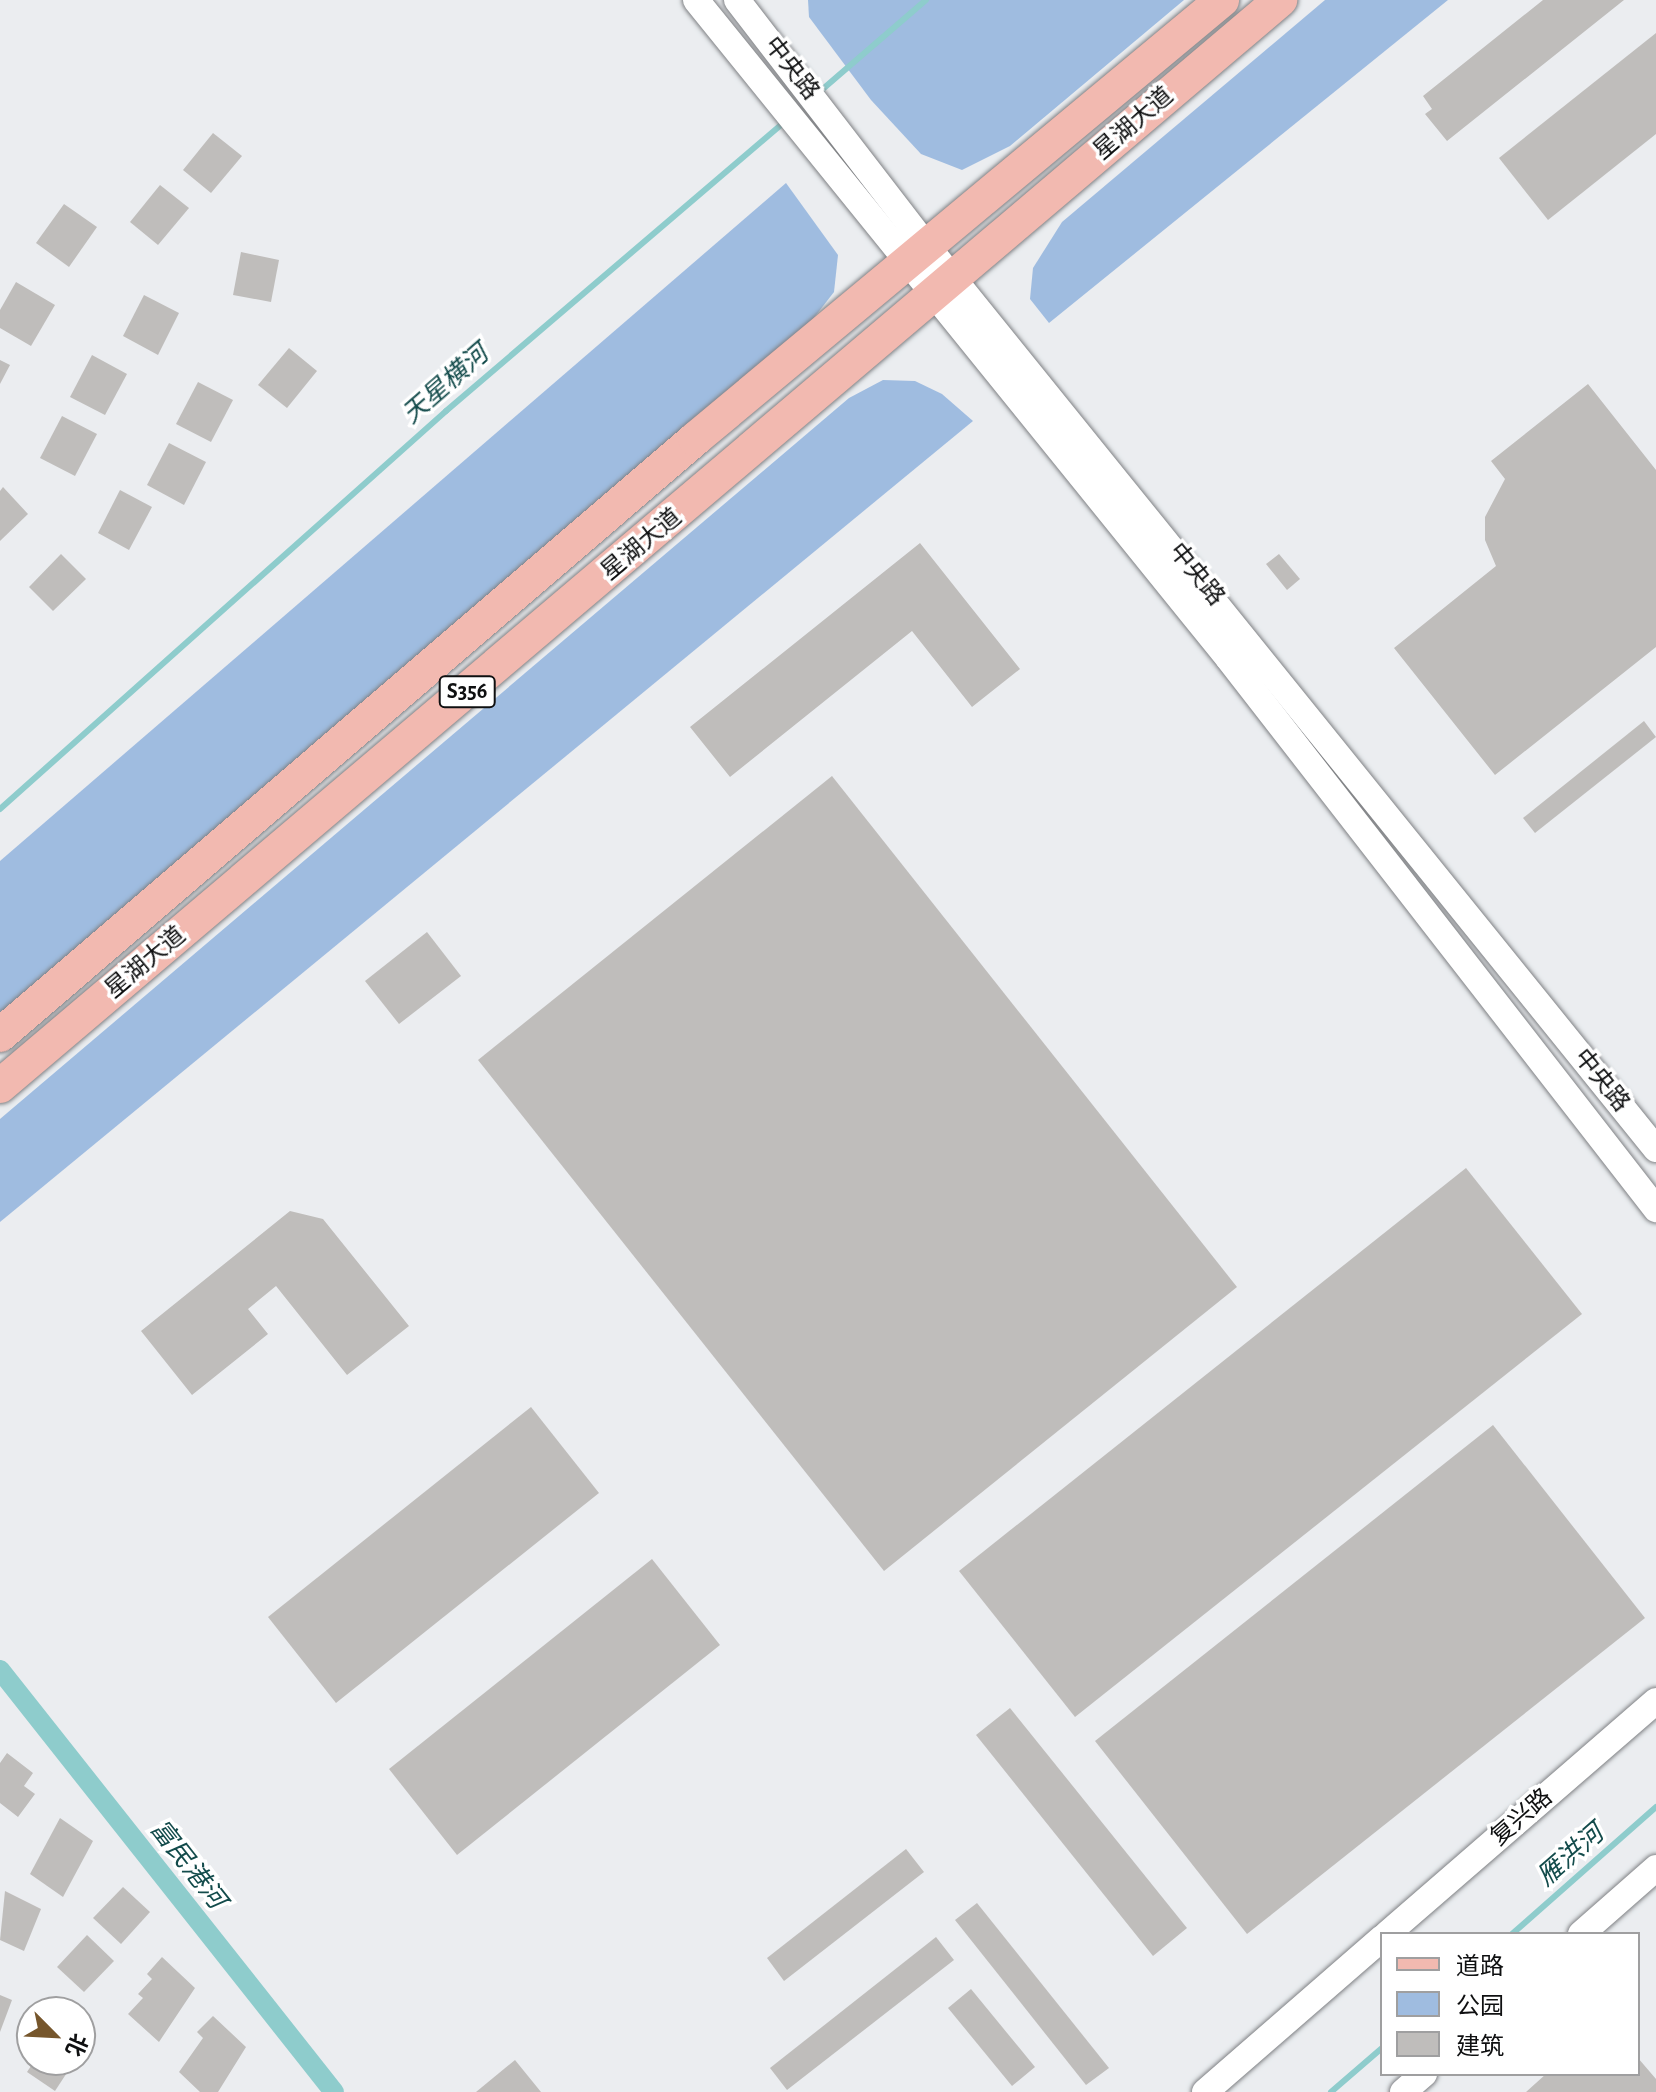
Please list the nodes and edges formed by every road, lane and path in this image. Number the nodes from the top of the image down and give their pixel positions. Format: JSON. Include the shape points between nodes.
{"nodes":[{"id":1,"x":696,"y":0,"type":"edge"},
{"id":2,"x":737,"y":0,"type":"edge"},
{"id":3,"x":1222,"y":0,"type":"edge"},
{"id":4,"x":1280,"y":0,"type":"edge"},
{"id":5,"x":917,"y":253,"type":"junction"},
{"id":6,"x":945,"y":289,"type":"junction"},
{"id":7,"x":0,"y":1035,"type":"edge"},
{"id":8,"x":0,"y":1086,"type":"edge"},
{"id":9,"x":1656,"y":1149,"type":"edge"},
{"id":10,"x":1656,"y":1209,"type":"edge"},
{"id":11,"x":1656,"y":1701,"type":"edge"},
{"id":12,"x":1656,"y":1868,"type":"edge"},
{"id":13,"x":1389,"y":1932,"type":"edge"},
{"id":14,"x":1583,"y":1932,"type":"edge"},
{"id":15,"x":1380,"y":1940,"type":"edge"},
{"id":16,"x":1422,"y":2076,"type":"edge"},
{"id":17,"x":1205,"y":2092,"type":"edge"},
{"id":18,"x":1403,"y":2092,"type":"edge"}],
"edges":[{"from":1,"to":5,"type":"street","name":"中央路","via":[[822,156]]},
{"from":2,"to":5,"type":"street","name":"中央路","via":[[844,138]]},
{"from":3,"to":5,"type":"main road","name":"星湖大道"},
{"from":4,"to":6,"type":"main road","name":"星湖大道"},
{"from":5,"to":6,"type":"street","name":"中央路"},
{"from":5,"to":7,"type":"main road","name":"星湖大道","number":"S356"},
{"from":6,"to":8,"type":"main road","name":"星湖大道","number":"S356"},
{"from":6,"to":9,"type":"street","name":"中央路"},
{"from":6,"to":10,"type":"street"},
{"from":11,"to":13,"type":"street","name":"复兴路"},
{"from":12,"to":14,"type":"street"},
{"from":15,"to":17,"type":"street"},
{"from":16,"to":18,"type":"street"}]}
